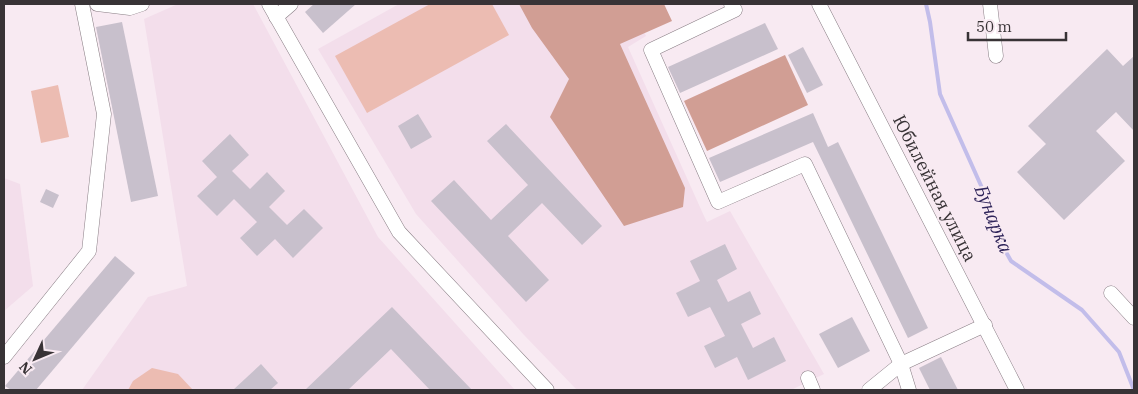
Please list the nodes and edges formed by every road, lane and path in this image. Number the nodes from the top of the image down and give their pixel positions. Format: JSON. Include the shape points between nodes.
{"nodes":[{"id":1,"x":82,"y":4,"type":"edge"},
{"id":2,"x":97,"y":4,"type":"edge"},
{"id":3,"x":142,"y":4,"type":"edge"},
{"id":4,"x":270,"y":4,"type":"edge"},
{"id":5,"x":290,"y":4,"type":"edge"},
{"id":6,"x":731,"y":4,"type":"edge"},
{"id":7,"x":819,"y":4,"type":"edge"},
{"id":8,"x":990,"y":4,"type":"edge"},
{"id":9,"x":276,"y":17,"type":"junction"},
{"id":10,"x":996,"y":56,"type":"dead end"},
{"id":11,"x":1111,"y":293,"type":"dead end"},
{"id":12,"x":1134,"y":318,"type":"edge"},
{"id":13,"x":985,"y":326,"type":"junction"},
{"id":14,"x":4,"y":357,"type":"edge"},
{"id":15,"x":902,"y":364,"type":"junction"},
{"id":16,"x":547,"y":390,"type":"edge"},
{"id":17,"x":869,"y":390,"type":"edge"},
{"id":18,"x":910,"y":390,"type":"edge"},
{"id":19,"x":1017,"y":390,"type":"edge"}],
"edges":[{"from":1,"to":14,"type":"street","via":[[104,114],[89,251]]},
{"from":2,"to":3,"type":"street","via":[[130,8]]},
{"from":4,"to":9,"type":"street"},
{"from":5,"to":9,"type":"street"},
{"from":6,"to":15,"type":"street","via":[[734,10],[651,50],[718,202],[805,164]]},
{"from":7,"to":13,"type":"street","name":"Юбилейная улица"},
{"from":8,"to":10,"type":"street"},
{"from":9,"to":16,"type":"street","via":[[400,232]]},
{"from":11,"to":12,"type":"street"},
{"from":13,"to":15,"type":"street"},
{"from":13,"to":19,"type":"street","name":"Юбилейная улица"},
{"from":15,"to":17,"type":"street"},
{"from":15,"to":18,"type":"street"}]}
